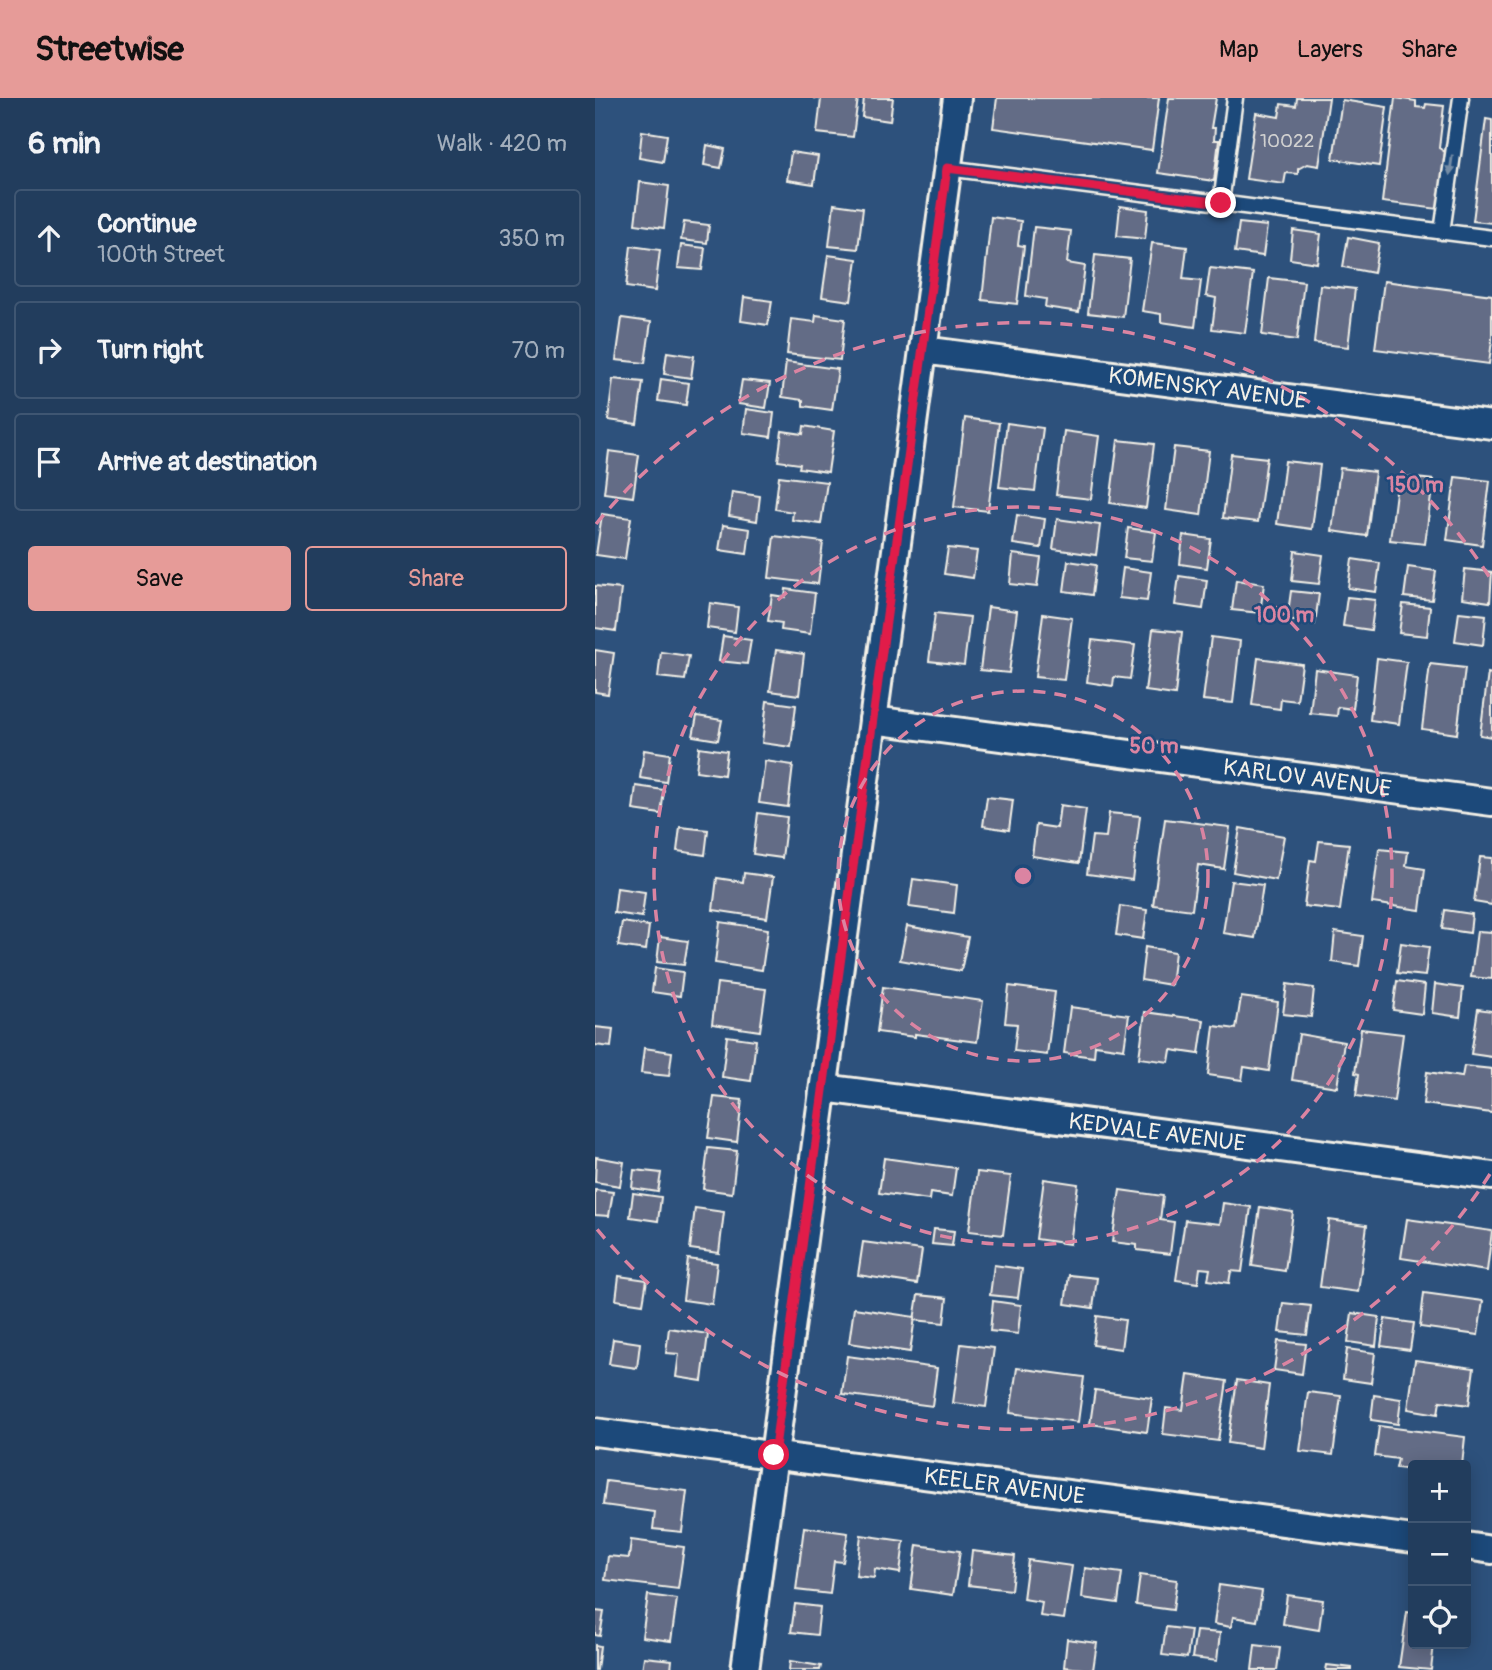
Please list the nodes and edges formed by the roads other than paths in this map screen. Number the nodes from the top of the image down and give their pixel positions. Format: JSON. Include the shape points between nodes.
{"nodes":[{"id":1,"x":957,"y":98,"type":"edge"},
{"id":2,"x":1235,"y":98,"type":"edge"},
{"id":3,"x":1461,"y":98,"type":"edge"},
{"id":4,"x":947,"y":168,"type":"junction"},
{"id":5,"x":1221,"y":203,"type":"junction"},
{"id":6,"x":1441,"y":232,"type":"junction"},
{"id":7,"x":1492,"y":238,"type":"edge"},
{"id":8,"x":923,"y":351,"type":"junction"},
{"id":9,"x":1492,"y":425,"type":"edge"},
{"id":10,"x":873,"y":720,"type":"junction"},
{"id":11,"x":1492,"y":802,"type":"edge"},
{"id":12,"x":824,"y":1088,"type":"junction"},
{"id":13,"x":1492,"y":1175,"type":"edge"},
{"id":14,"x":595,"y":1432,"type":"edge"},
{"id":15,"x":774,"y":1455,"type":"junction"},
{"id":16,"x":1408,"y":1538,"type":"edge"},
{"id":17,"x":1471,"y":1547,"type":"edge"},
{"id":18,"x":1492,"y":1549,"type":"edge"},
{"id":19,"x":745,"y":1670,"type":"edge"}],
"edges":[{"from":1,"to":4,"type":"street"},
{"from":2,"to":5,"type":"lane"},
{"from":3,"to":6,"type":"lane","one_way":true},
{"from":4,"to":5,"type":"lane"},
{"from":4,"to":8,"type":"street"},
{"from":5,"to":6,"type":"lane"},
{"from":6,"to":7,"type":"lane"},
{"from":8,"to":9,"type":"street","name":"KOMENSKY AVENUE"},
{"from":8,"to":10,"type":"street"},
{"from":10,"to":11,"type":"street","name":"KARLOV AVENUE"},
{"from":10,"to":12,"type":"street"},
{"from":12,"to":13,"type":"street","name":"KEDVALE AVENUE"},
{"from":12,"to":15,"type":"street"},
{"from":14,"to":15,"type":"street","name":"KEELER AVENUE"},
{"from":15,"to":16,"type":"street","name":"KEELER AVENUE"},
{"from":15,"to":19,"type":"street"},
{"from":17,"to":18,"type":"street"}]}
